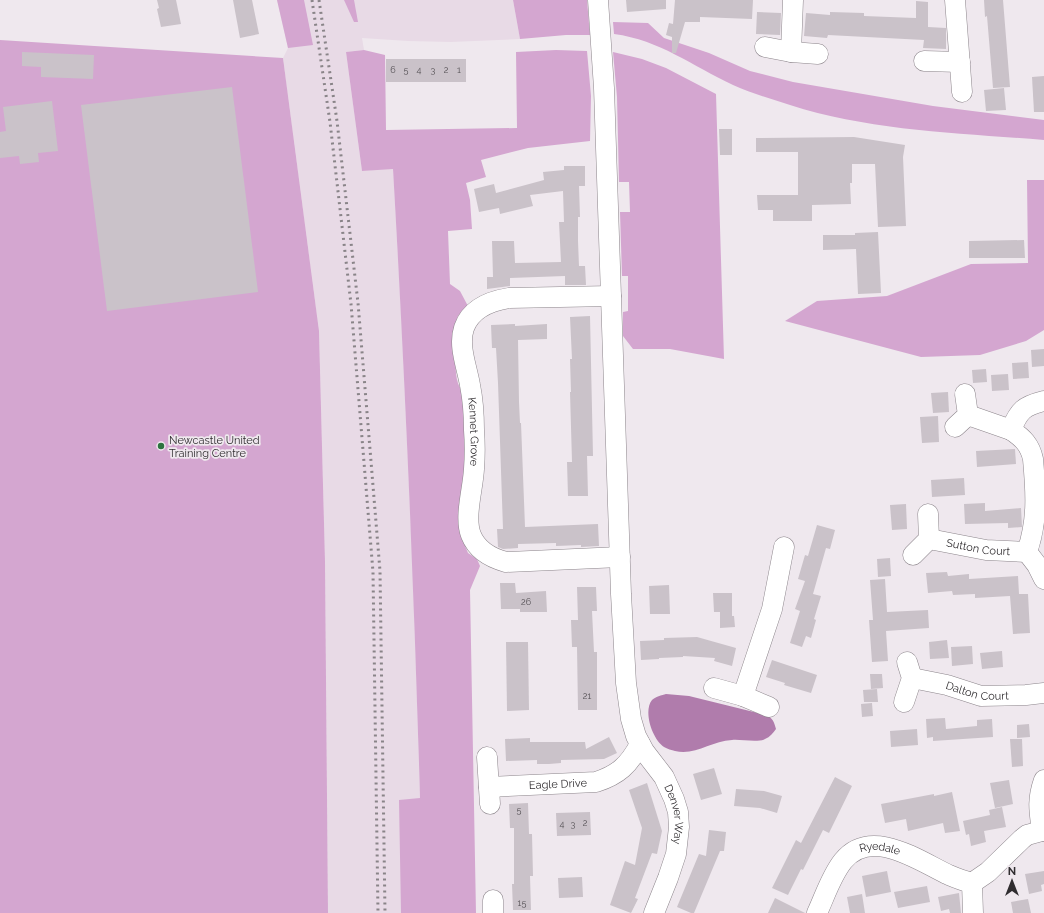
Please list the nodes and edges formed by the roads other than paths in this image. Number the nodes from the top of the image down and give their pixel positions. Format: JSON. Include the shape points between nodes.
{"nodes":[{"id":1,"x":598,"y":0,"type":"edge"},
{"id":2,"x":793,"y":0,"type":"edge"},
{"id":3,"x":955,"y":0,"type":"edge"},
{"id":4,"x":765,"y":47,"type":"dead end"},
{"id":5,"x":791,"y":52,"type":"junction"},
{"id":6,"x":818,"y":54,"type":"dead end"},
{"id":7,"x":924,"y":61,"type":"dead end"},
{"id":8,"x":960,"y":62,"type":"junction"},
{"id":9,"x":962,"y":92,"type":"dead end"},
{"id":10,"x":612,"y":296,"type":"junction"},
{"id":11,"x":965,"y":394,"type":"dead end"},
{"id":12,"x":1044,"y":401,"type":"edge"},
{"id":13,"x":1011,"y":430,"type":"junction"},
{"id":14,"x":928,"y":514,"type":"dead end"},
{"id":15,"x":929,"y":539,"type":"junction"},
{"id":16,"x":784,"y":547,"type":"dead end"},
{"id":17,"x":1027,"y":552,"type":"junction"},
{"id":18,"x":913,"y":555,"type":"dead end"},
{"id":19,"x":620,"y":557,"type":"junction"},
{"id":20,"x":1044,"y":579,"type":"edge"},
{"id":21,"x":714,"y":688,"type":"dead end"},
{"id":22,"x":1044,"y":693,"type":"edge"},
{"id":23,"x":743,"y":696,"type":"junction"},
{"id":24,"x":904,"y":702,"type":"dead end"},
{"id":25,"x":769,"y":707,"type":"dead end"},
{"id":26,"x":640,"y":744,"type":"junction"},
{"id":27,"x":487,"y":757,"type":"dead end"},
{"id":28,"x":1044,"y":780,"type":"edge"},
{"id":29,"x":1043,"y":831,"type":"edge"},
{"id":30,"x":972,"y":883,"type":"junction"},
{"id":31,"x":654,"y":913,"type":"edge"},
{"id":32,"x":817,"y":913,"type":"edge"},
{"id":33,"x":973,"y":913,"type":"edge"}],
"edges":[{"from":1,"to":10,"type":"street","name":"Denver Way"},
{"from":2,"to":5,"type":"street"},
{"from":3,"to":8,"type":"street"},
{"from":4,"to":5,"type":"street"},
{"from":5,"to":6,"type":"street"},
{"from":7,"to":8,"type":"street"},
{"from":8,"to":9,"type":"street"},
{"from":10,"to":19,"type":"street","name":"Denver Way"},
{"from":10,"to":19,"type":"street","name":"Kennet Grove","via":[[500,299],[480,307],[469,318],[462,340],[470,385],[474,431],[474,469],[468,520],[477,546],[489,556],[506,562]]},
{"from":11,"to":13,"type":"street","via":[[962,421]]},
{"from":12,"to":13,"type":"street","via":[[1023,409]]},
{"from":13,"to":17,"type":"street","via":[[1024,440],[1033,459],[1036,509],[1034,530]]},
{"from":14,"to":15,"type":"street"},
{"from":15,"to":17,"type":"street","name":"Sutton Court","via":[[986,550]]},
{"from":15,"to":18,"type":"street"},
{"from":16,"to":23,"type":"street","via":[[772,609]]},
{"from":17,"to":20,"type":"street"},
{"from":19,"to":26,"type":"street","name":"Denver Way","via":[[626,683],[631,719]]},
{"from":21,"to":23,"type":"street"},
{"from":22,"to":24,"type":"street","name":"Dalton Court","via":[[981,696],[909,670]]},
{"from":23,"to":25,"type":"street"},
{"from":26,"to":27,"type":"street","name":"Eagle Drive","via":[[622,769],[606,780],[489,795]]},
{"from":26,"to":31,"type":"street","name":"Denver Way","via":[[664,777],[678,812],[676,854]]},
{"from":28,"to":29,"type":"street","via":[[1038,797]]},
{"from":29,"to":30,"type":"street","via":[[1027,835],[988,872]]},
{"from":30,"to":32,"type":"street","name":"Ryedale","via":[[894,848],[871,846],[853,852],[842,862]]},
{"from":30,"to":33,"type":"street"}]}
